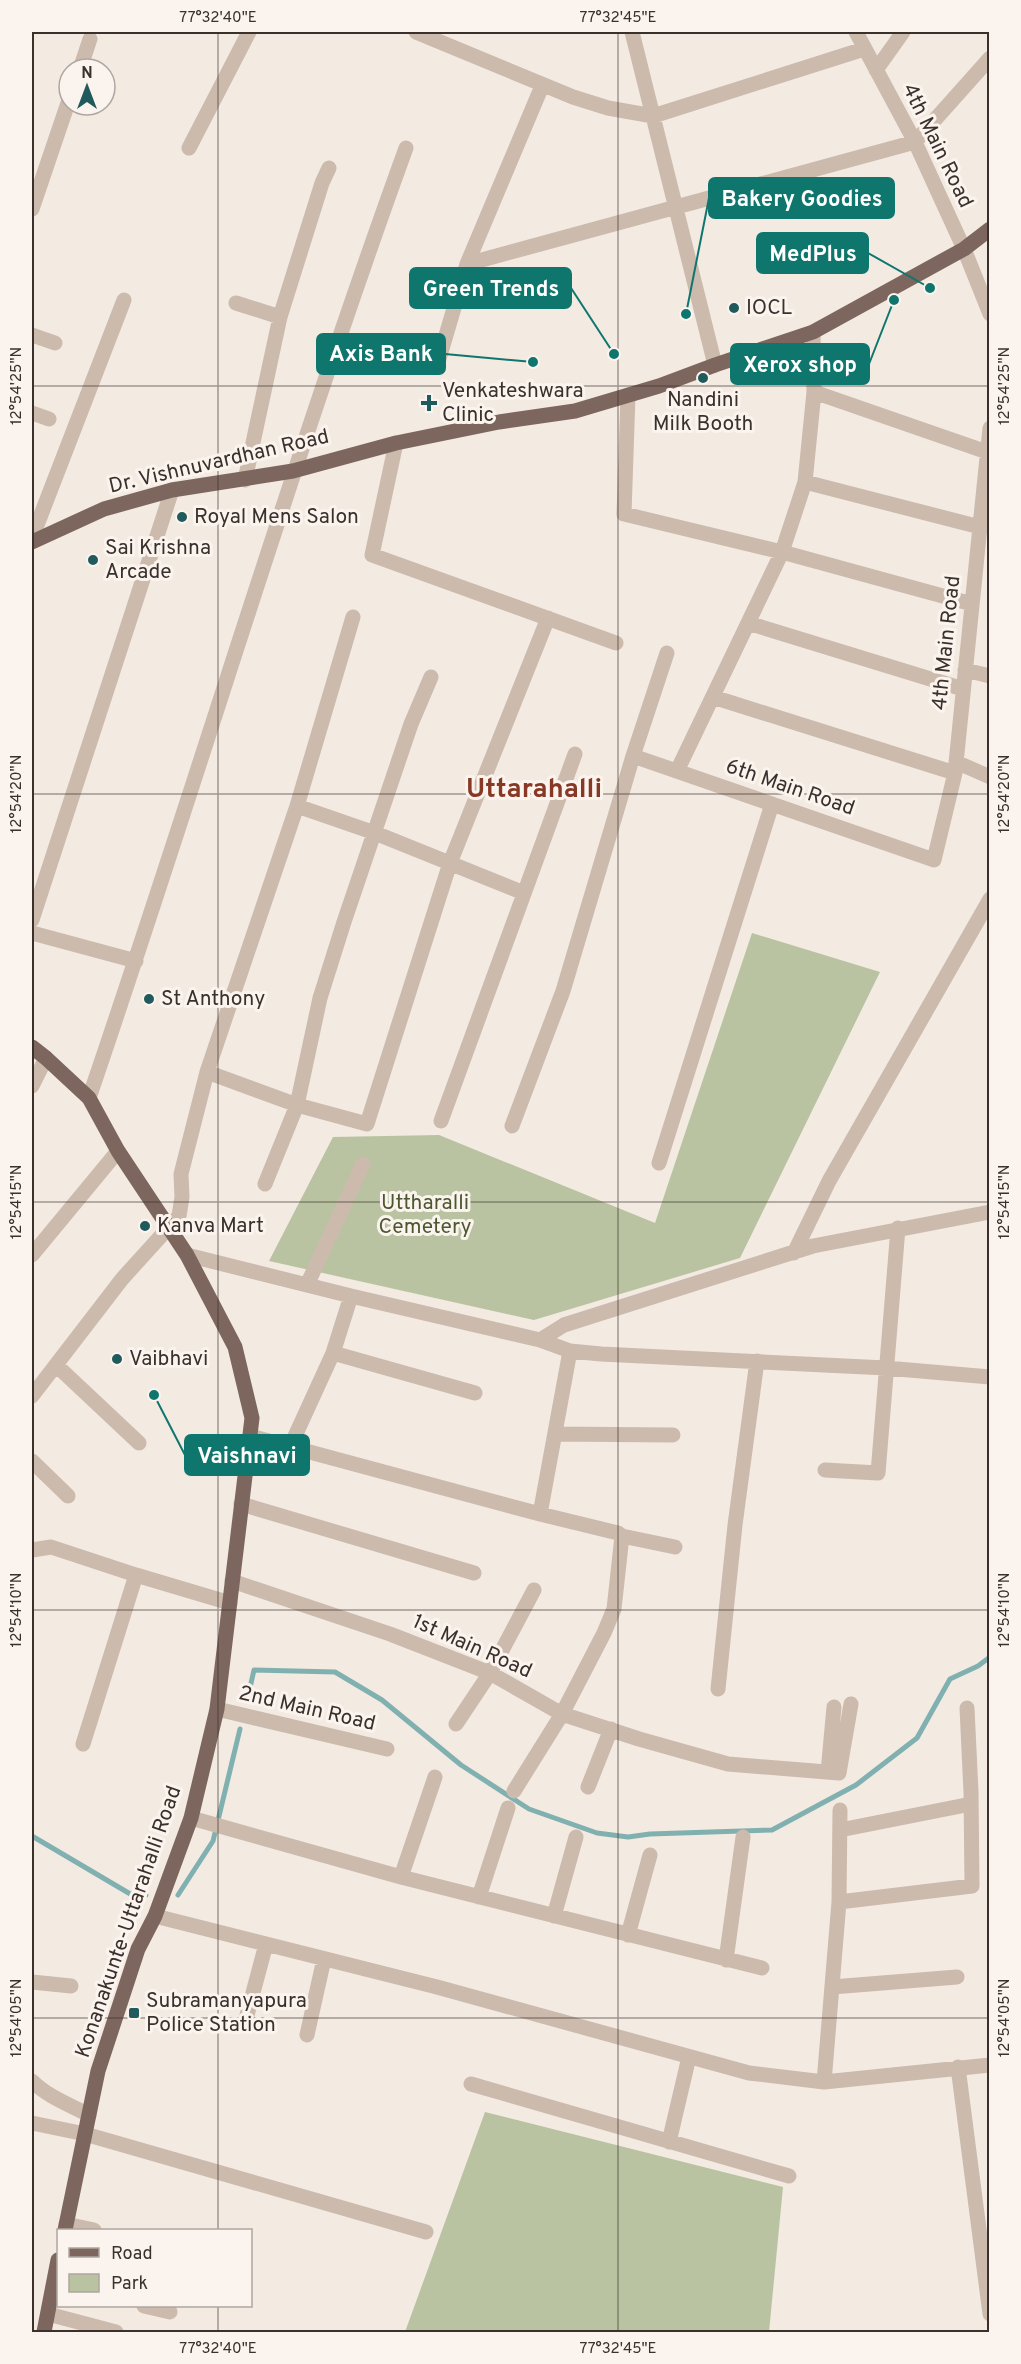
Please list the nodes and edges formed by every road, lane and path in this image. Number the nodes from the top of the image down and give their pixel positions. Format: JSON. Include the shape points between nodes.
{"nodes":[{"id":1,"x":249,"y":32,"type":"edge"},
{"id":2,"x":416,"y":32,"type":"edge"},
{"id":3,"x":632,"y":32,"type":"edge"},
{"id":4,"x":856,"y":32,"type":"edge"},
{"id":5,"x":903,"y":32,"type":"edge"},
{"id":6,"x":90,"y":39,"type":"dead end"},
{"id":7,"x":864,"y":50,"type":"junction"},
{"id":8,"x":84,"y":57,"type":"edge"},
{"id":9,"x":990,"y":58,"type":"edge"},
{"id":10,"x":876,"y":70,"type":"junction"},
{"id":11,"x":542,"y":86,"type":"junction"},
{"id":12,"x":653,"y":116,"type":"junction"},
{"id":13,"x":63,"y":117,"type":"edge"},
{"id":14,"x":915,"y":142,"type":"junction"},
{"id":15,"x":189,"y":148,"type":"dead end"},
{"id":16,"x":406,"y":148,"type":"dead end"},
{"id":17,"x":329,"y":168,"type":"dead end"},
{"id":18,"x":676,"y":207,"type":"junction"},
{"id":19,"x":32,"y":209,"type":"edge"},
{"id":20,"x":990,"y":229,"type":"edge"},
{"id":21,"x":964,"y":249,"type":"junction"},
{"id":22,"x":467,"y":264,"type":"junction"},
{"id":23,"x":124,"y":300,"type":"dead end"},
{"id":24,"x":236,"y":303,"type":"dead end"},
{"id":25,"x":990,"y":314,"type":"edge"},
{"id":26,"x":280,"y":317,"type":"junction"},
{"id":27,"x":813,"y":332,"type":"junction"},
{"id":28,"x":32,"y":335,"type":"edge"},
{"id":29,"x":55,"y":343,"type":"dead end"},
{"id":30,"x":439,"y":359,"type":"dead end"},
{"id":31,"x":715,"y":364,"type":"junction"},
{"id":32,"x":814,"y":392,"type":"junction"},
{"id":33,"x":628,"y":395,"type":"junction"},
{"id":34,"x":32,"y":412,"type":"edge"},
{"id":35,"x":49,"y":419,"type":"dead end"},
{"id":36,"x":990,"y":428,"type":"edge"},
{"id":37,"x":396,"y":443,"type":"junction"},
{"id":38,"x":987,"y":462,"type":"edge"},
{"id":39,"x":293,"y":471,"type":"junction"},
{"id":40,"x":245,"y":480,"type":"junction"},
{"id":41,"x":805,"y":482,"type":"junction"},
{"id":42,"x":172,"y":490,"type":"junction"},
{"id":43,"x":986,"y":500,"type":"edge"},
{"id":44,"x":980,"y":527,"type":"junction"},
{"id":45,"x":32,"y":540,"type":"edge"},
{"id":46,"x":782,"y":552,"type":"junction"},
{"id":47,"x":972,"y":604,"type":"junction"},
{"id":48,"x":353,"y":617,"type":"dead end"},
{"id":49,"x":548,"y":618,"type":"junction"},
{"id":50,"x":748,"y":623,"type":"junction"},
{"id":51,"x":616,"y":643,"type":"dead end"},
{"id":52,"x":667,"y":653,"type":"dead end"},
{"id":53,"x":965,"y":670,"type":"junction"},
{"id":54,"x":990,"y":676,"type":"edge"},
{"id":55,"x":431,"y":677,"type":"dead end"},
{"id":56,"x":963,"y":689,"type":"junction"},
{"id":57,"x":713,"y":697,"type":"junction"},
{"id":58,"x":575,"y":754,"type":"dead end"},
{"id":59,"x":633,"y":756,"type":"junction"},
{"id":60,"x":955,"y":768,"type":"junction"},
{"id":61,"x":677,"y":771,"type":"junction"},
{"id":62,"x":990,"y":777,"type":"edge"},
{"id":63,"x":772,"y":804,"type":"junction"},
{"id":64,"x":297,"y":806,"type":"junction"},
{"id":65,"x":375,"y":833,"type":"junction"},
{"id":66,"x":934,"y":860,"type":"joint"},
{"id":67,"x":450,"y":863,"type":"junction"},
{"id":68,"x":525,"y":892,"type":"junction"},
{"id":69,"x":990,"y":899,"type":"edge"},
{"id":70,"x":32,"y":920,"type":"edge"},
{"id":71,"x":32,"y":933,"type":"edge"},
{"id":72,"x":136,"y":961,"type":"junction"},
{"id":73,"x":32,"y":1047,"type":"edge"},
{"id":74,"x":46,"y":1058,"type":"junction"},
{"id":75,"x":207,"y":1072,"type":"junction"},
{"id":76,"x":32,"y":1086,"type":"edge"},
{"id":77,"x":89,"y":1098,"type":"junction"},
{"id":78,"x":297,"y":1105,"type":"junction"},
{"id":79,"x":441,"y":1121,"type":"dead end"},
{"id":80,"x":512,"y":1126,"type":"dead end"},
{"id":81,"x":118,"y":1151,"type":"junction"},
{"id":82,"x":659,"y":1163,"type":"dead end"},
{"id":83,"x":363,"y":1164,"type":"dead end"},
{"id":84,"x":265,"y":1184,"type":"dead end"},
{"id":85,"x":990,"y":1212,"type":"edge"},
{"id":86,"x":169,"y":1227,"type":"junction"},
{"id":87,"x":898,"y":1228,"type":"junction"},
{"id":88,"x":794,"y":1253,"type":"junction"},
{"id":89,"x":32,"y":1255,"type":"edge"},
{"id":90,"x":187,"y":1255,"type":"junction"},
{"id":91,"x":307,"y":1285,"type":"junction"},
{"id":92,"x":351,"y":1296,"type":"junction"},
{"id":93,"x":540,"y":1340,"type":"junction"},
{"id":94,"x":570,"y":1352,"type":"junction"},
{"id":95,"x":333,"y":1353,"type":"junction"},
{"id":96,"x":757,"y":1361,"type":"junction"},
{"id":97,"x":56,"y":1365,"type":"junction"},
{"id":98,"x":886,"y":1368,"type":"junction"},
{"id":99,"x":990,"y":1377,"type":"edge"},
{"id":100,"x":475,"y":1393,"type":"dead end"},
{"id":101,"x":32,"y":1396,"type":"edge"},
{"id":102,"x":555,"y":1434,"type":"junction"},
{"id":103,"x":250,"y":1436,"type":"junction"},
{"id":104,"x":673,"y":1436,"type":"dead end"},
{"id":105,"x":139,"y":1443,"type":"dead end"},
{"id":106,"x":290,"y":1447,"type":"junction"},
{"id":107,"x":32,"y":1461,"type":"edge"},
{"id":108,"x":825,"y":1470,"type":"dead end"},
{"id":109,"x":68,"y":1496,"type":"dead end"},
{"id":110,"x":241,"y":1504,"type":"junction"},
{"id":111,"x":540,"y":1514,"type":"junction"},
{"id":112,"x":622,"y":1536,"type":"junction"},
{"id":113,"x":675,"y":1547,"type":"dead end"},
{"id":114,"x":32,"y":1550,"type":"edge"},
{"id":115,"x":474,"y":1573,"type":"dead end"},
{"id":116,"x":136,"y":1575,"type":"junction"},
{"id":117,"x":232,"y":1581,"type":"junction"},
{"id":118,"x":534,"y":1590,"type":"dead end"},
{"id":119,"x":230,"y":1603,"type":"junction"},
{"id":120,"x":490,"y":1673,"type":"junction"},
{"id":121,"x":718,"y":1689,"type":"dead end"},
{"id":122,"x":851,"y":1704,"type":"dead end"},
{"id":123,"x":834,"y":1707,"type":"dead end"},
{"id":124,"x":967,"y":1708,"type":"dead end"},
{"id":125,"x":217,"y":1709,"type":"junction"},
{"id":126,"x":562,"y":1714,"type":"junction"},
{"id":127,"x":456,"y":1724,"type":"dead end"},
{"id":128,"x":611,"y":1729,"type":"junction"},
{"id":129,"x":83,"y":1744,"type":"dead end"},
{"id":130,"x":387,"y":1749,"type":"dead end"},
{"id":131,"x":828,"y":1772,"type":"junction"},
{"id":132,"x":435,"y":1777,"type":"dead end"},
{"id":133,"x":588,"y":1787,"type":"dead end"},
{"id":134,"x":514,"y":1791,"type":"dead end"},
{"id":135,"x":971,"y":1804,"type":"junction"},
{"id":136,"x":508,"y":1808,"type":"dead end"},
{"id":137,"x":840,"y":1810,"type":"dead end"},
{"id":138,"x":191,"y":1818,"type":"junction"},
{"id":139,"x":840,"y":1830,"type":"junction"},
{"id":140,"x":743,"y":1837,"type":"dead end"},
{"id":141,"x":576,"y":1838,"type":"dead end"},
{"id":142,"x":650,"y":1855,"type":"dead end"},
{"id":143,"x":402,"y":1877,"type":"junction"},
{"id":144,"x":479,"y":1897,"type":"junction"},
{"id":145,"x":839,"y":1902,"type":"junction"},
{"id":146,"x":155,"y":1916,"type":"junction"},
{"id":147,"x":554,"y":1916,"type":"junction"},
{"id":148,"x":628,"y":1935,"type":"junction"},
{"id":149,"x":266,"y":1944,"type":"junction"},
{"id":150,"x":324,"y":1959,"type":"junction"},
{"id":151,"x":726,"y":1960,"type":"junction"},
{"id":152,"x":762,"y":1968,"type":"dead end"},
{"id":153,"x":957,"y":1977,"type":"dead end"},
{"id":154,"x":32,"y":1982,"type":"edge"},
{"id":155,"x":71,"y":1986,"type":"dead end"},
{"id":156,"x":832,"y":1987,"type":"junction"},
{"id":157,"x":246,"y":2019,"type":"dead end"},
{"id":158,"x":307,"y":2035,"type":"dead end"},
{"id":159,"x":689,"y":2057,"type":"junction"},
{"id":160,"x":990,"y":2065,"type":"edge"},
{"id":161,"x":958,"y":2067,"type":"junction"},
{"id":162,"x":32,"y":2081,"type":"edge"},
{"id":163,"x":824,"y":2082,"type":"junction"},
{"id":164,"x":471,"y":2084,"type":"dead end"},
{"id":165,"x":89,"y":2115,"type":"junction"},
{"id":166,"x":32,"y":2123,"type":"edge"},
{"id":167,"x":85,"y":2134,"type":"junction"},
{"id":168,"x":669,"y":2142,"type":"junction"},
{"id":169,"x":789,"y":2176,"type":"dead end"},
{"id":170,"x":65,"y":2227,"type":"edge"},
{"id":171,"x":84,"y":2229,"type":"edge"},
{"id":172,"x":426,"y":2232,"type":"dead end"},
{"id":173,"x":56,"y":2283,"type":"edge"},
{"id":174,"x":148,"y":2307,"type":"edge"},
{"id":175,"x":170,"y":2312,"type":"dead end"},
{"id":176,"x":48,"y":2314,"type":"junction"},
{"id":177,"x":990,"y":2314,"type":"edge"},
{"id":178,"x":44,"y":2332,"type":"edge"},
{"id":179,"x":116,"y":2332,"type":"edge"}],
"edges":[{"from":1,"to":15,"type":"street"},
{"from":2,"to":11,"type":"street"},
{"from":3,"to":12,"type":"street"},
{"from":4,"to":7,"type":"street","name":"4th Main Road"},
{"from":5,"to":10,"type":"street"},
{"from":6,"to":8,"type":"street"},
{"from":7,"to":10,"type":"street","name":"4th Main Road"},
{"from":7,"to":12,"type":"street"},
{"from":9,"to":14,"type":"street"},
{"from":10,"to":14,"type":"street","name":"4th Main Road"},
{"from":11,"to":12,"type":"street","via":[[608,108]]},
{"from":11,"to":22,"type":"street"},
{"from":12,"to":18,"type":"street"},
{"from":13,"to":19,"type":"street"},
{"from":14,"to":18,"type":"street"},
{"from":14,"to":21,"type":"street","name":"4th Main Road"},
{"from":16,"to":39,"type":"street"},
{"from":17,"to":26,"type":"street"},
{"from":18,"to":22,"type":"street"},
{"from":18,"to":31,"type":"street"},
{"from":20,"to":21,"type":"main road","name":"Dr. Vishnuvardhan Road"},
{"from":21,"to":25,"type":"street","name":"4th Main Road"},
{"from":21,"to":27,"type":"main road","name":"Dr. Vishnuvardhan Road"},
{"from":22,"to":30,"type":"street"},
{"from":23,"to":45,"type":"street"},
{"from":24,"to":26,"type":"street"},
{"from":26,"to":40,"type":"street"},
{"from":27,"to":31,"type":"main road","name":"Dr. Vishnuvardhan Road"},
{"from":27,"to":32,"type":"street"},
{"from":28,"to":29,"type":"street"},
{"from":31,"to":33,"type":"main road","name":"Dr. Vishnuvardhan Road"},
{"from":32,"to":38,"type":"street"},
{"from":32,"to":41,"type":"street"},
{"from":33,"to":37,"type":"main road","name":"Dr. Vishnuvardhan Road","via":[[575,411]]},
{"from":33,"to":46,"type":"street","via":[[624,514]]},
{"from":34,"to":35,"type":"street"},
{"from":36,"to":38,"type":"street","name":"4th Main Road"},
{"from":37,"to":39,"type":"main road","name":"Dr. Vishnuvardhan Road"},
{"from":37,"to":49,"type":"street","via":[[372,555]]},
{"from":38,"to":43,"type":"street","name":"4th Main Road"},
{"from":39,"to":40,"type":"main road","name":"Dr. Vishnuvardhan Road"},
{"from":39,"to":72,"type":"street"},
{"from":40,"to":42,"type":"main road","name":"Dr. Vishnuvardhan Road"},
{"from":41,"to":44,"type":"street"},
{"from":41,"to":46,"type":"street"},
{"from":42,"to":45,"type":"main road","name":"Dr. Vishnuvardhan Road","via":[[104,509]]},
{"from":42,"to":70,"type":"street"},
{"from":43,"to":44,"type":"street","name":"4th Main Road"},
{"from":44,"to":47,"type":"street","name":"4th Main Road"},
{"from":46,"to":47,"type":"street"},
{"from":46,"to":50,"type":"street"},
{"from":47,"to":53,"type":"street","name":"4th Main Road"},
{"from":48,"to":64,"type":"street"},
{"from":49,"to":51,"type":"street"},
{"from":49,"to":67,"type":"street"},
{"from":50,"to":56,"type":"street"},
{"from":50,"to":57,"type":"street"},
{"from":52,"to":59,"type":"street"},
{"from":53,"to":54,"type":"street"},
{"from":53,"to":56,"type":"street","name":"4th Main Road"},
{"from":55,"to":65,"type":"street"},
{"from":56,"to":60,"type":"street","name":"4th Main Road"},
{"from":57,"to":60,"type":"street"},
{"from":57,"to":61,"type":"street"},
{"from":58,"to":68,"type":"street"},
{"from":59,"to":61,"type":"street","name":"6th Main Road"},
{"from":59,"to":80,"type":"street","via":[[575,951]]},
{"from":60,"to":62,"type":"street"},
{"from":60,"to":66,"type":"street","name":"4th Main Road"},
{"from":61,"to":63,"type":"street","name":"6th Main Road"},
{"from":63,"to":66,"type":"street","name":"6th Main Road"},
{"from":63,"to":82,"type":"street"},
{"from":64,"to":65,"type":"street"},
{"from":64,"to":75,"type":"street"},
{"from":65,"to":67,"type":"street"},
{"from":65,"to":78,"type":"street","via":[[320,998]]},
{"from":67,"to":68,"type":"street"},
{"from":67,"to":78,"type":"street","via":[[367,1124]]},
{"from":68,"to":79,"type":"street"},
{"from":69,"to":88,"type":"street","via":[[829,1181]]},
{"from":71,"to":72,"type":"street"},
{"from":72,"to":77,"type":"street"},
{"from":73,"to":74,"type":"main road","name":"Konanakunte-Uttarahalli Road"},
{"from":74,"to":76,"type":"street"},
{"from":74,"to":77,"type":"main road","name":"Konanakunte-Uttarahalli Road"},
{"from":75,"to":78,"type":"street"},
{"from":75,"to":86,"type":"street","via":[[181,1174],[178,1216]]},
{"from":77,"to":81,"type":"main road","name":"Konanakunte-Uttarahalli Road"},
{"from":78,"to":84,"type":"street"},
{"from":81,"to":86,"type":"main road","name":"Konanakunte-Uttarahalli Road"},
{"from":81,"to":89,"type":"street"},
{"from":83,"to":91,"type":"street"},
{"from":85,"to":87,"type":"street"},
{"from":86,"to":90,"type":"main road","name":"Konanakunte-Uttarahalli Road"},
{"from":86,"to":97,"type":"street","via":[[122,1279]]},
{"from":87,"to":88,"type":"street"},
{"from":87,"to":98,"type":"street"},
{"from":88,"to":93,"type":"street","via":[[564,1325]]},
{"from":90,"to":91,"type":"street"},
{"from":90,"to":103,"type":"main road","name":"Konanakunte-Uttarahalli Road","via":[[235,1347],[252,1418]]},
{"from":91,"to":92,"type":"street"},
{"from":92,"to":93,"type":"street"},
{"from":92,"to":95,"type":"street"},
{"from":93,"to":94,"type":"street"},
{"from":94,"to":96,"type":"street"},
{"from":94,"to":102,"type":"street"},
{"from":95,"to":100,"type":"street"},
{"from":95,"to":106,"type":"street"},
{"from":96,"to":98,"type":"street"},
{"from":96,"to":121,"type":"street"},
{"from":97,"to":101,"type":"street"},
{"from":97,"to":105,"type":"street"},
{"from":98,"to":99,"type":"street"},
{"from":98,"to":108,"type":"street","via":[[878,1473]]},
{"from":102,"to":104,"type":"street"},
{"from":102,"to":111,"type":"street"},
{"from":103,"to":106,"type":"street"},
{"from":103,"to":110,"type":"main road","name":"Konanakunte-Uttarahalli Road"},
{"from":106,"to":111,"type":"street"},
{"from":107,"to":109,"type":"street"},
{"from":110,"to":115,"type":"street"},
{"from":110,"to":117,"type":"main road","name":"Konanakunte-Uttarahalli Road"},
{"from":111,"to":112,"type":"street"},
{"from":112,"to":113,"type":"street"},
{"from":112,"to":126,"type":"street","via":[[614,1609]]},
{"from":114,"to":116,"type":"street","via":[[51,1547]]},
{"from":116,"to":119,"type":"street"},
{"from":116,"to":129,"type":"street"},
{"from":117,"to":119,"type":"main road","name":"Konanakunte-Uttarahalli Road"},
{"from":117,"to":120,"type":"street","name":"1st Main Road","via":[[390,1634]]},
{"from":118,"to":120,"type":"street"},
{"from":119,"to":125,"type":"main road","name":"Konanakunte-Uttarahalli Road"},
{"from":120,"to":126,"type":"street","name":"1st Main Road"},
{"from":120,"to":127,"type":"street"},
{"from":122,"to":131,"type":"street","via":[[839,1773]]},
{"from":123,"to":131,"type":"street"},
{"from":124,"to":135,"type":"street"},
{"from":125,"to":130,"type":"street","name":"2nd Main Road"},
{"from":125,"to":138,"type":"main road","name":"Konanakunte-Uttarahalli Road"},
{"from":126,"to":128,"type":"street","name":"1st Main Road"},
{"from":126,"to":134,"type":"street"},
{"from":128,"to":131,"type":"street","name":"1st Main Road","via":[[728,1764]]},
{"from":128,"to":133,"type":"street"},
{"from":132,"to":143,"type":"street"},
{"from":135,"to":139,"type":"street"},
{"from":135,"to":145,"type":"street","via":[[972,1886]]},
{"from":136,"to":144,"type":"street"},
{"from":137,"to":139,"type":"street"},
{"from":138,"to":143,"type":"street"},
{"from":138,"to":146,"type":"main road","name":"Konanakunte-Uttarahalli Road"},
{"from":139,"to":145,"type":"street"},
{"from":140,"to":151,"type":"street"},
{"from":141,"to":147,"type":"street"},
{"from":142,"to":148,"type":"street"},
{"from":143,"to":144,"type":"street"},
{"from":144,"to":147,"type":"street"},
{"from":145,"to":156,"type":"street"},
{"from":146,"to":149,"type":"street"},
{"from":146,"to":165,"type":"main road","name":"Konanakunte-Uttarahalli Road","via":[[138,1949],[98,2071]]},
{"from":147,"to":148,"type":"street"},
{"from":148,"to":151,"type":"street"},
{"from":149,"to":150,"type":"street"},
{"from":149,"to":157,"type":"street"},
{"from":150,"to":158,"type":"street"},
{"from":150,"to":159,"type":"street"},
{"from":151,"to":152,"type":"street"},
{"from":153,"to":156,"type":"street"},
{"from":154,"to":155,"type":"street"},
{"from":156,"to":163,"type":"street"},
{"from":159,"to":163,"type":"street","via":[[749,2073]]},
{"from":159,"to":168,"type":"street"},
{"from":160,"to":161,"type":"street"},
{"from":161,"to":163,"type":"street"},
{"from":161,"to":177,"type":"street"},
{"from":162,"to":165,"type":"street","via":[[39,2089]]},
{"from":164,"to":168,"type":"street"},
{"from":165,"to":167,"type":"main road","name":"Konanakunte-Uttarahalli Road"},
{"from":166,"to":167,"type":"street"},
{"from":167,"to":170,"type":"main road","name":"Konanakunte-Uttarahalli Road"},
{"from":167,"to":172,"type":"street"},
{"from":168,"to":169,"type":"street"},
{"from":170,"to":171,"type":"street"},
{"from":173,"to":176,"type":"main road"},
{"from":174,"to":175,"type":"street"},
{"from":176,"to":178,"type":"main road"},
{"from":176,"to":179,"type":"street"}]}
